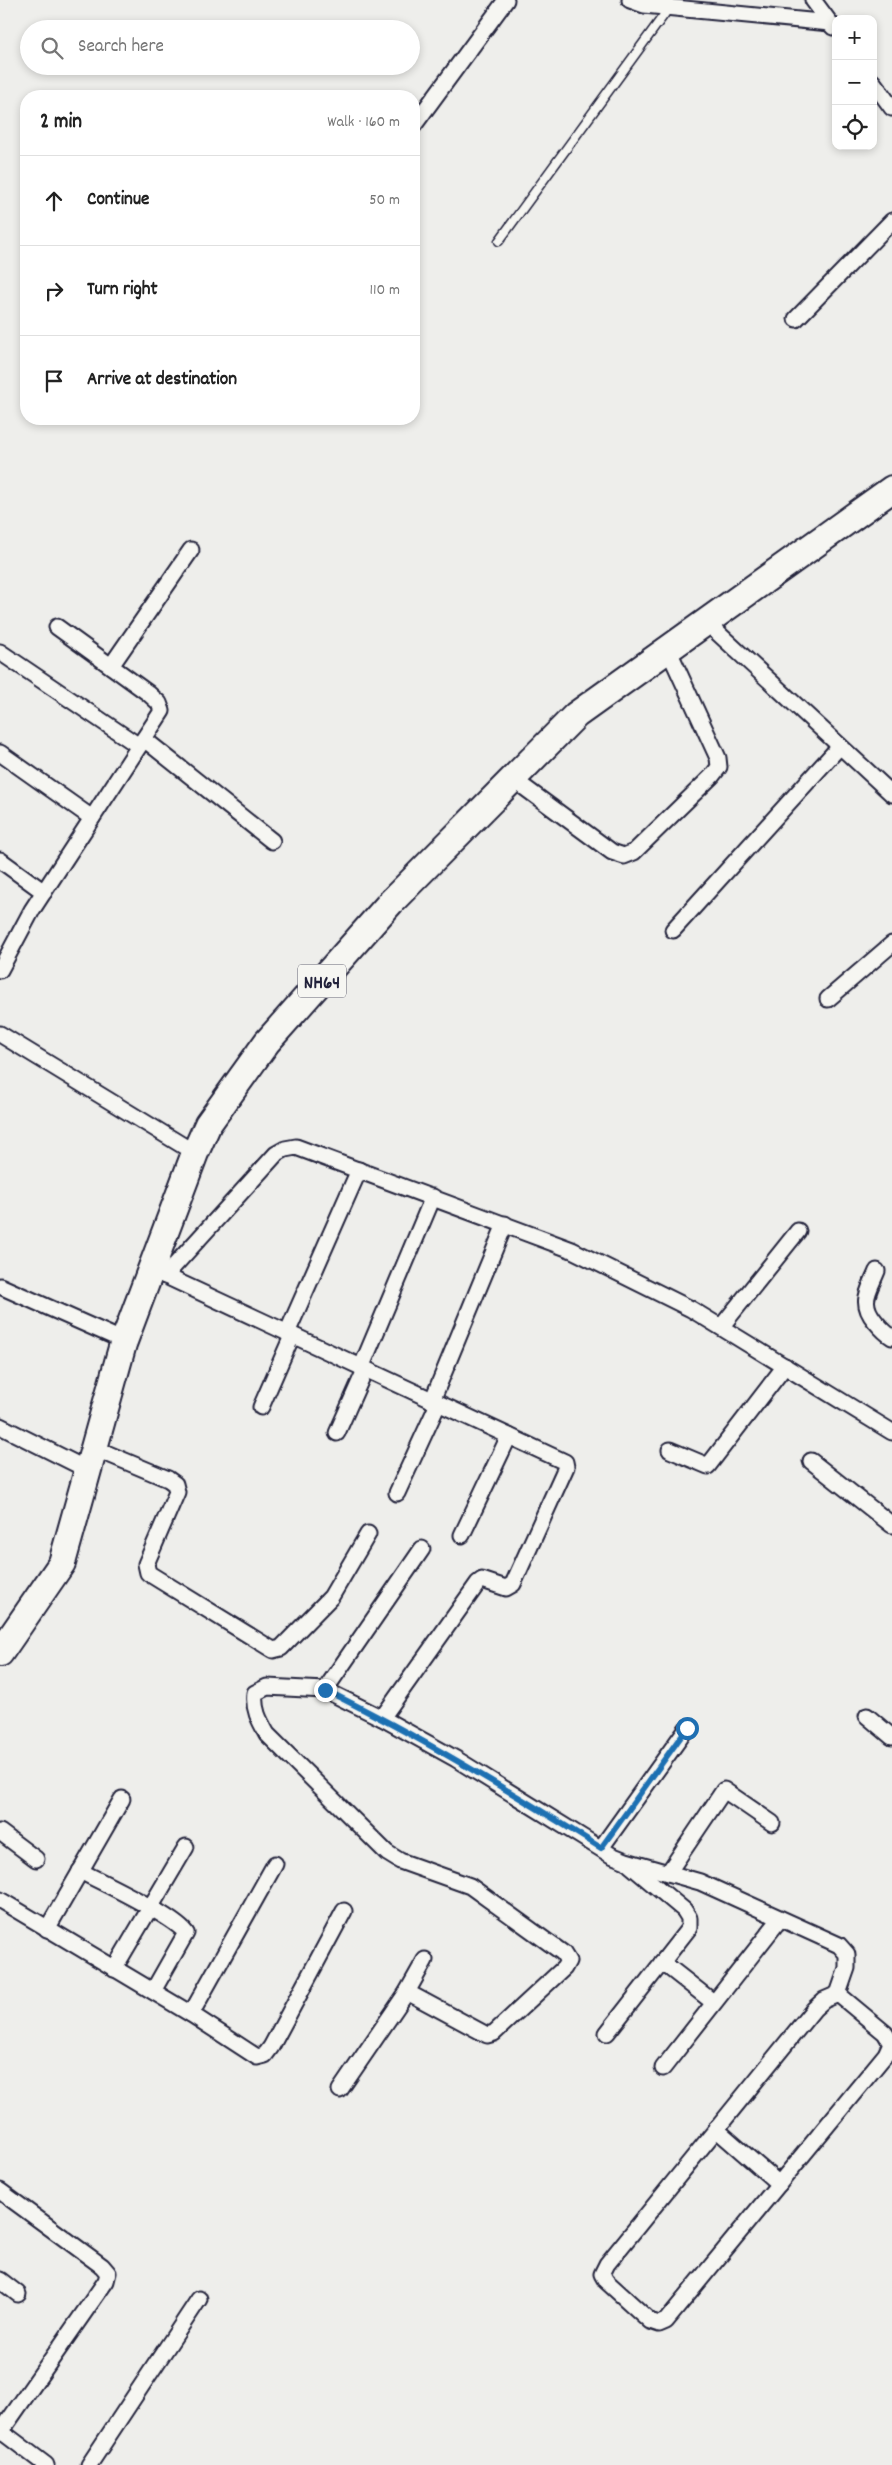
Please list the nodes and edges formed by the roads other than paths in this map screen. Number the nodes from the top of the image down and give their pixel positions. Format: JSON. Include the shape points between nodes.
{"nodes":[{"id":1,"x":506,"y":0,"type":"edge"},
{"id":2,"x":630,"y":0,"type":"edge"},
{"id":3,"x":813,"y":0,"type":"edge"},
{"id":4,"x":669,"y":8,"type":"junction"},
{"id":5,"x":832,"y":26,"type":"edge"},
{"id":6,"x":832,"y":27,"type":"edge"},
{"id":7,"x":877,"y":87,"type":"edge"},
{"id":8,"x":892,"y":108,"type":"edge"},
{"id":9,"x":420,"y":117,"type":"edge"},
{"id":10,"x":892,"y":221,"type":"edge"},
{"id":11,"x":499,"y":241,"type":"dead end"},
{"id":12,"x":796,"y":319,"type":"dead end"},
{"id":13,"x":891,"y":492,"type":"edge"},
{"id":14,"x":191,"y":550,"type":"dead end"},
{"id":15,"x":706,"y":622,"type":"junction"},
{"id":16,"x":57,"y":627,"type":"dead end"},
{"id":17,"x":668,"y":649,"type":"junction"},
{"id":18,"x":0,"y":652,"type":"edge"},
{"id":19,"x":111,"y":666,"type":"junction"},
{"id":20,"x":142,"y":743,"type":"junction"},
{"id":21,"x":840,"y":746,"type":"junction"},
{"id":22,"x":0,"y":753,"type":"edge"},
{"id":23,"x":513,"y":779,"type":"junction"},
{"id":24,"x":892,"y":794,"type":"edge"},
{"id":25,"x":92,"y":818,"type":"junction"},
{"id":26,"x":272,"y":841,"type":"dead end"},
{"id":27,"x":0,"y":860,"type":"edge"},
{"id":28,"x":44,"y":892,"type":"junction"},
{"id":29,"x":673,"y":930,"type":"dead end"},
{"id":30,"x":892,"y":944,"type":"edge"},
{"id":31,"x":0,"y":970,"type":"edge"},
{"id":32,"x":828,"y":999,"type":"dead end"},
{"id":33,"x":2,"y":1040,"type":"edge"},
{"id":34,"x":195,"y":1154,"type":"junction"},
{"id":35,"x":359,"y":1170,"type":"junction"},
{"id":36,"x":433,"y":1197,"type":"junction"},
{"id":37,"x":504,"y":1224,"type":"junction"},
{"id":38,"x":798,"y":1231,"type":"dead end"},
{"id":39,"x":877,"y":1271,"type":"dead end"},
{"id":40,"x":158,"y":1273,"type":"junction"},
{"id":41,"x":0,"y":1286,"type":"edge"},
{"id":42,"x":721,"y":1327,"type":"junction"},
{"id":43,"x":290,"y":1334,"type":"junction"},
{"id":44,"x":892,"y":1337,"type":"edge"},
{"id":45,"x":124,"y":1341,"type":"junction"},
{"id":46,"x":785,"y":1366,"type":"junction"},
{"id":47,"x":363,"y":1369,"type":"junction"},
{"id":48,"x":435,"y":1402,"type":"junction"},
{"id":49,"x":261,"y":1407,"type":"dead end"},
{"id":50,"x":0,"y":1426,"type":"edge"},
{"id":51,"x":892,"y":1432,"type":"edge"},
{"id":52,"x":337,"y":1433,"type":"dead end"},
{"id":53,"x":508,"y":1436,"type":"junction"},
{"id":54,"x":670,"y":1450,"type":"dead end"},
{"id":55,"x":91,"y":1459,"type":"junction"},
{"id":56,"x":811,"y":1461,"type":"dead end"},
{"id":57,"x":397,"y":1493,"type":"dead end"},
{"id":58,"x":892,"y":1525,"type":"edge"},
{"id":59,"x":368,"y":1534,"type":"dead end"},
{"id":60,"x":462,"y":1536,"type":"dead end"},
{"id":61,"x":422,"y":1549,"type":"dead end"},
{"id":62,"x":0,"y":1653,"type":"edge"},
{"id":63,"x":325,"y":1690,"type":"junction"},
{"id":64,"x":867,"y":1716,"type":"dead end"},
{"id":65,"x":382,"y":1718,"type":"junction"},
{"id":66,"x":687,"y":1728,"type":"dead end"},
{"id":67,"x":892,"y":1737,"type":"edge"},
{"id":68,"x":122,"y":1799,"type":"dead end"},
{"id":69,"x":772,"y":1823,"type":"dead end"},
{"id":70,"x":0,"y":1832,"type":"edge"},
{"id":71,"x":186,"y":1847,"type":"dead end"},
{"id":72,"x":601,"y":1848,"type":"junction"},
{"id":73,"x":36,"y":1859,"type":"dead end"},
{"id":74,"x":626,"y":1861,"type":"junction"},
{"id":75,"x":275,"y":1864,"type":"dead end"},
{"id":76,"x":80,"y":1871,"type":"junction"},
{"id":77,"x":668,"y":1872,"type":"junction"},
{"id":78,"x":0,"y":1900,"type":"edge"},
{"id":79,"x":150,"y":1908,"type":"junction"},
{"id":80,"x":344,"y":1912,"type":"dead end"},
{"id":81,"x":780,"y":1918,"type":"junction"},
{"id":82,"x":47,"y":1929,"type":"junction"},
{"id":83,"x":425,"y":1960,"type":"dead end"},
{"id":84,"x":662,"y":1962,"type":"junction"},
{"id":85,"x":114,"y":1969,"type":"junction"},
{"id":86,"x":153,"y":1992,"type":"junction"},
{"id":87,"x":407,"y":1992,"type":"junction"},
{"id":88,"x":838,"y":1994,"type":"junction"},
{"id":89,"x":713,"y":2002,"type":"junction"},
{"id":90,"x":191,"y":2014,"type":"junction"},
{"id":91,"x":606,"y":2033,"type":"dead end"},
{"id":92,"x":663,"y":2068,"type":"dead end"},
{"id":93,"x":340,"y":2090,"type":"dead end"},
{"id":94,"x":716,"y":2129,"type":"junction"},
{"id":95,"x":778,"y":2184,"type":"junction"},
{"id":96,"x":0,"y":2191,"type":"edge"},
{"id":97,"x":0,"y":2280,"type":"edge"},
{"id":98,"x":18,"y":2294,"type":"dead end"},
{"id":99,"x":199,"y":2299,"type":"dead end"},
{"id":100,"x":1,"y":2432,"type":"edge"},
{"id":101,"x":46,"y":2465,"type":"edge"},
{"id":102,"x":89,"y":2465,"type":"edge"}],
"edges":[{"from":1,"to":9,"type":"street"},
{"from":2,"to":4,"type":"street","via":[[644,6]]},
{"from":3,"to":5,"type":"street"},
{"from":4,"to":6,"type":"street"},
{"from":4,"to":11,"type":"lane"},
{"from":7,"to":8,"type":"street"},
{"from":10,"to":12,"type":"street"},
{"from":13,"to":15,"type":"highway","number":"NH64"},
{"from":14,"to":19,"type":"street"},
{"from":15,"to":17,"type":"highway","number":"NH64"},
{"from":15,"to":21,"type":"street"},
{"from":16,"to":19,"type":"street"},
{"from":17,"to":23,"type":"highway","number":"NH64","via":[[576,715]]},
{"from":17,"to":23,"type":"street","via":[[718,758],[719,767],[634,852],[624,856],[612,852]]},
{"from":18,"to":20,"type":"street"},
{"from":19,"to":20,"type":"street","via":[[159,703],[162,711]]},
{"from":20,"to":25,"type":"street"},
{"from":20,"to":26,"type":"street"},
{"from":21,"to":24,"type":"street"},
{"from":21,"to":29,"type":"street"},
{"from":22,"to":25,"type":"street"},
{"from":23,"to":34,"type":"highway","number":"NH64","via":[[391,902],[267,1042],[208,1124]]},
{"from":25,"to":28,"type":"street"},
{"from":27,"to":28,"type":"street"},
{"from":28,"to":31,"type":"street"},
{"from":30,"to":32,"type":"street"},
{"from":33,"to":34,"type":"street"},
{"from":34,"to":40,"type":"highway","number":"NH64"},
{"from":35,"to":36,"type":"street"},
{"from":35,"to":40,"type":"street","via":[[296,1147],[284,1148]]},
{"from":35,"to":43,"type":"street"},
{"from":36,"to":37,"type":"street"},
{"from":36,"to":47,"type":"street"},
{"from":37,"to":42,"type":"street","via":[[572,1250],[675,1300]]},
{"from":37,"to":48,"type":"street"},
{"from":38,"to":42,"type":"street"},
{"from":39,"to":44,"type":"street","via":[[865,1304],[867,1312]]},
{"from":40,"to":43,"type":"street"},
{"from":40,"to":45,"type":"highway","number":"NH64"},
{"from":41,"to":45,"type":"street"},
{"from":42,"to":46,"type":"street"},
{"from":43,"to":47,"type":"street"},
{"from":43,"to":49,"type":"street"},
{"from":45,"to":55,"type":"highway","number":"NH64"},
{"from":46,"to":51,"type":"street"},
{"from":46,"to":54,"type":"street","via":[[708,1466]]},
{"from":47,"to":48,"type":"street"},
{"from":47,"to":52,"type":"street"},
{"from":48,"to":53,"type":"street"},
{"from":48,"to":57,"type":"street"},
{"from":50,"to":55,"type":"street"},
{"from":53,"to":60,"type":"street"},
{"from":53,"to":65,"type":"street","via":[[565,1462],[562,1476],[513,1584],[506,1588],[482,1580],[478,1583]]},
{"from":55,"to":59,"type":"street","via":[[168,1479],[176,1484],[177,1492],[146,1564],[148,1573],[273,1650],[281,1648],[328,1601]]},
{"from":55,"to":62,"type":"highway","number":"NH64","via":[[62,1563]]},
{"from":56,"to":58,"type":"street"},
{"from":61,"to":63,"type":"street"},
{"from":63,"to":65,"type":"street"},
{"from":63,"to":87,"type":"street","via":[[267,1687],[255,1693],[254,1705],[259,1721],[267,1734],[387,1853],[400,1861],[470,1886],[563,1953],[568,1961],[494,2033],[487,2035]]},
{"from":64,"to":67,"type":"street"},
{"from":65,"to":72,"type":"street","via":[[456,1759]]},
{"from":66,"to":72,"type":"street"},
{"from":68,"to":76,"type":"street"},
{"from":69,"to":77,"type":"street","via":[[724,1790]]},
{"from":70,"to":73,"type":"street"},
{"from":71,"to":79,"type":"street"},
{"from":72,"to":74,"type":"street"},
{"from":74,"to":77,"type":"street"},
{"from":74,"to":84,"type":"street","via":[[684,1910],[689,1918],[689,1928]]},
{"from":75,"to":90,"type":"street"},
{"from":76,"to":79,"type":"street"},
{"from":76,"to":82,"type":"street"},
{"from":77,"to":81,"type":"street","via":[[700,1882]]},
{"from":78,"to":82,"type":"street"},
{"from":79,"to":85,"type":"street"},
{"from":79,"to":86,"type":"street","via":[[186,1933]]},
{"from":80,"to":90,"type":"street","via":[[265,2055],[257,2057],[247,2052]]},
{"from":81,"to":88,"type":"street","via":[[839,1945],[847,1954],[847,1968]]},
{"from":81,"to":89,"type":"street"},
{"from":82,"to":85,"type":"street"},
{"from":83,"to":87,"type":"street"},
{"from":84,"to":89,"type":"street"},
{"from":84,"to":91,"type":"street"},
{"from":85,"to":86,"type":"street"},
{"from":86,"to":90,"type":"street"},
{"from":87,"to":93,"type":"street"},
{"from":88,"to":94,"type":"street","via":[[814,2008]]},
{"from":88,"to":95,"type":"street","via":[[885,2033],[891,2043],[886,2054]]},
{"from":89,"to":92,"type":"street"},
{"from":94,"to":95,"type":"street"},
{"from":94,"to":95,"type":"street","via":[[602,2274],[650,2321],[659,2324],[666,2321]]},
{"from":96,"to":100,"type":"street","via":[[108,2273],[106,2281]]},
{"from":97,"to":98,"type":"street"},
{"from":99,"to":102,"type":"street"},
{"from":100,"to":101,"type":"street"}]}
